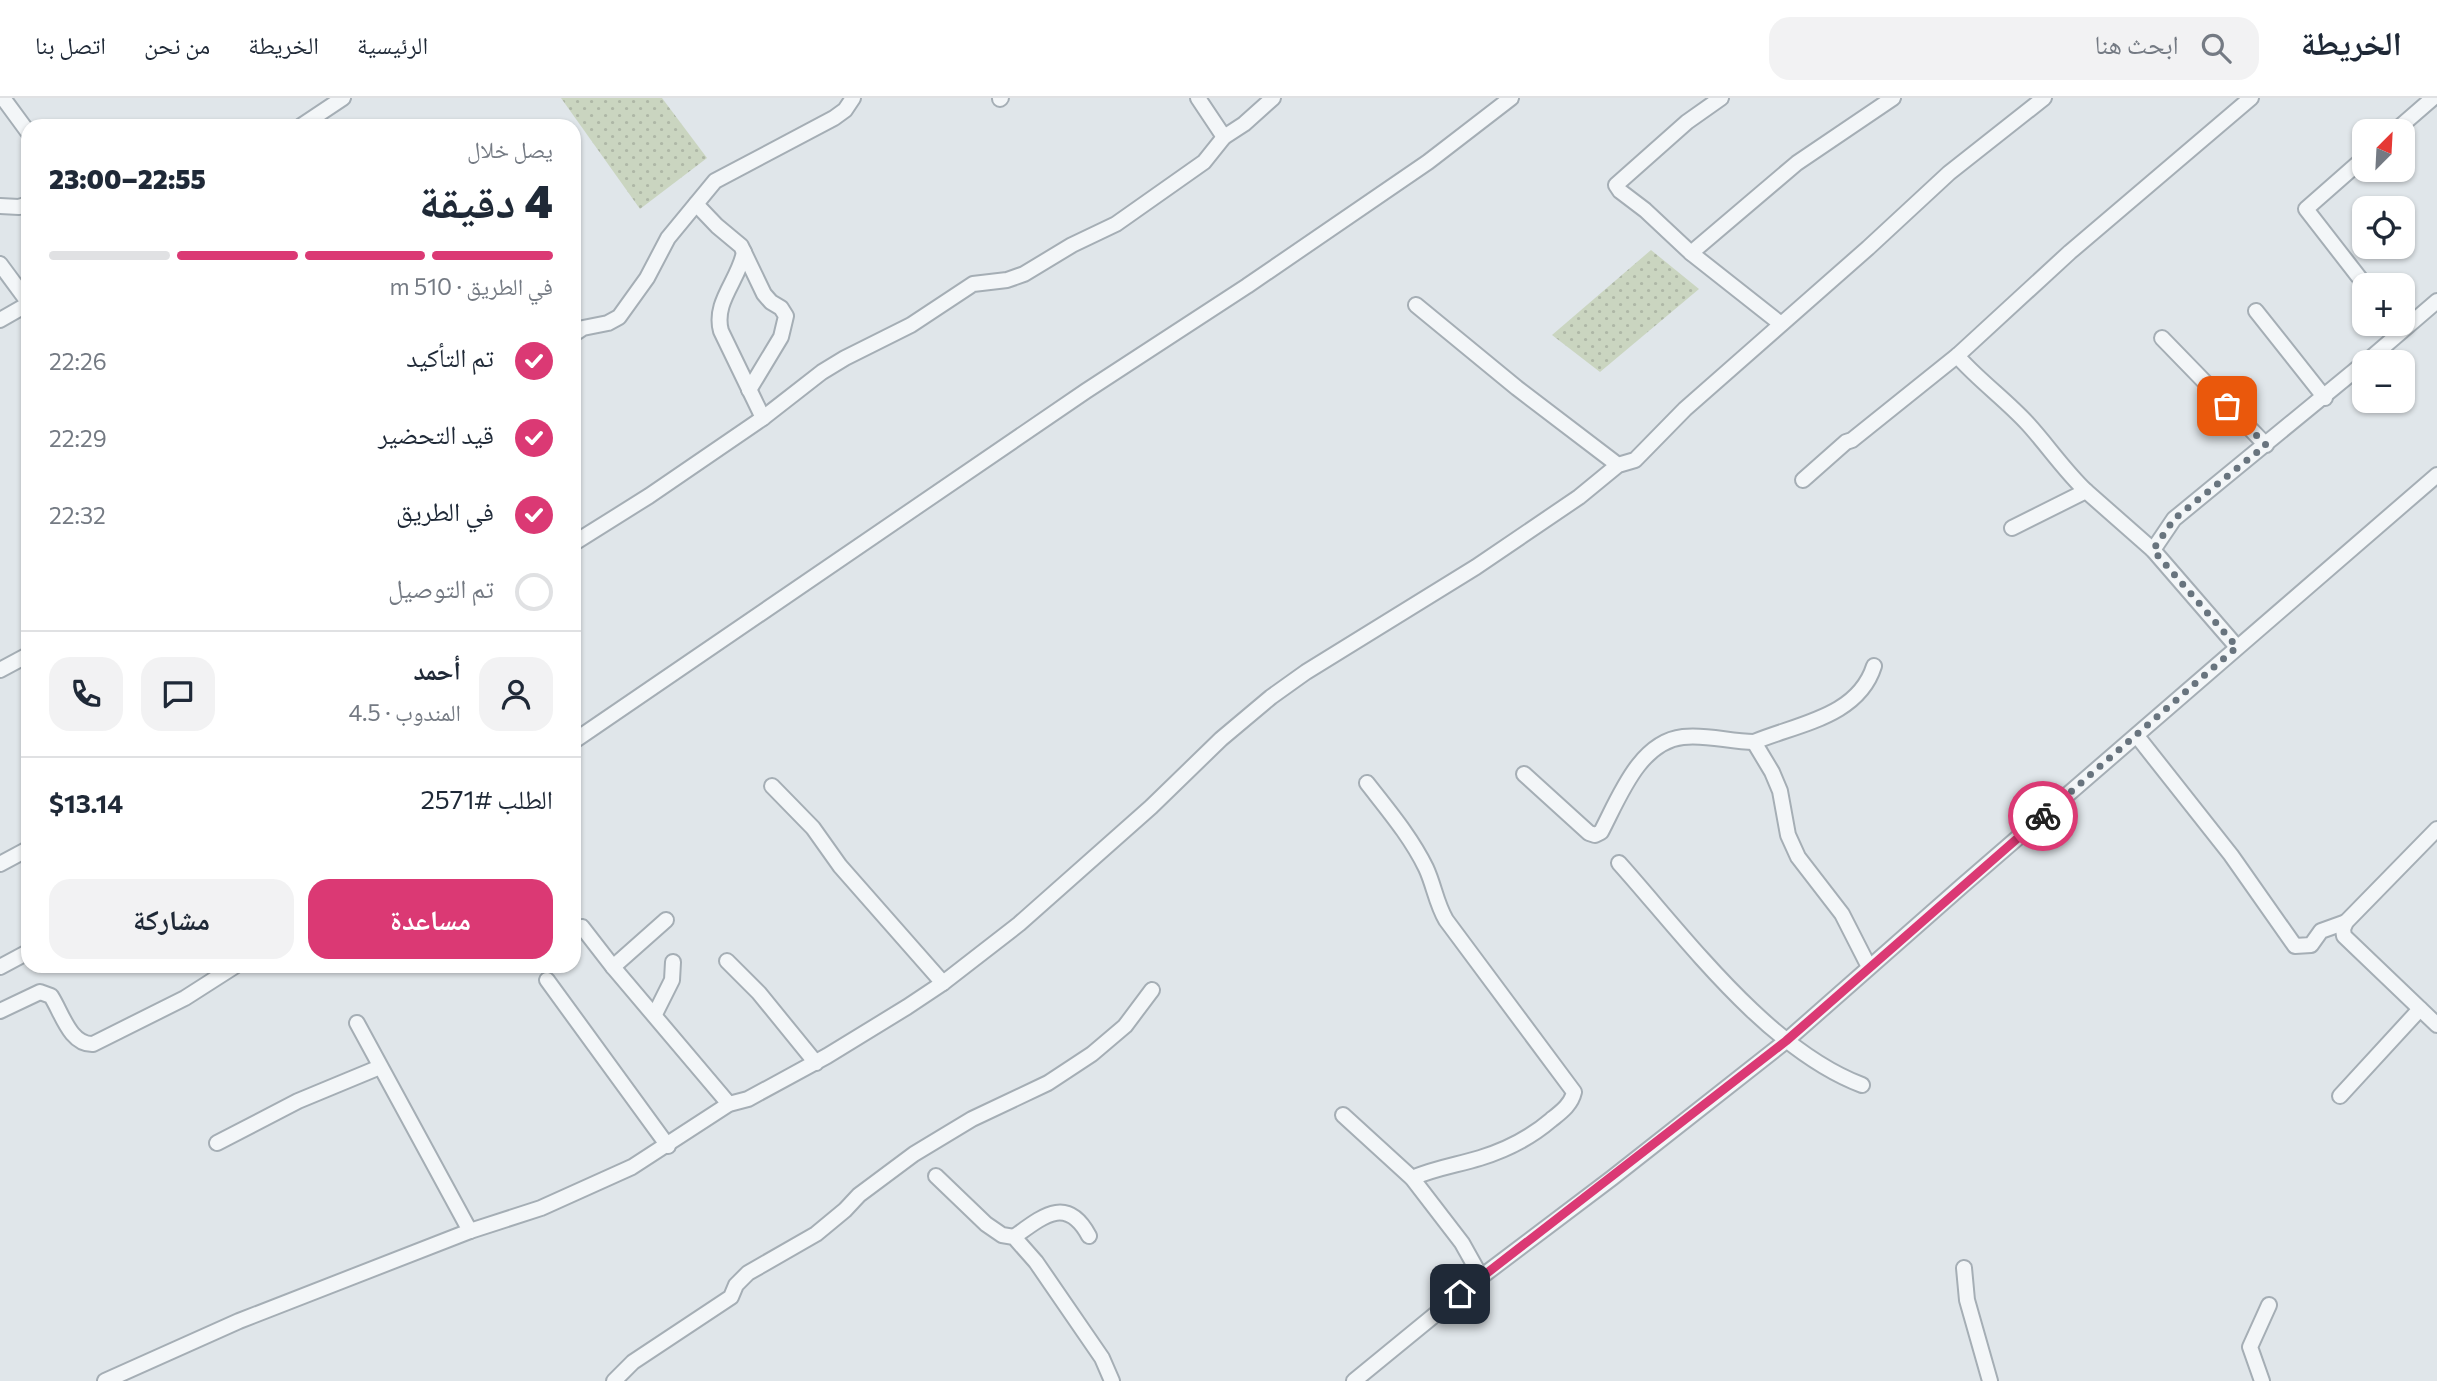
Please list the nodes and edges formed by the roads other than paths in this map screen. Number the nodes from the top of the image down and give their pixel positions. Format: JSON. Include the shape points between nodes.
{"nodes":[{"id":1,"x":3,"y":98,"type":"edge"},
{"id":2,"x":343,"y":98,"type":"edge"},
{"id":3,"x":853,"y":98,"type":"edge"},
{"id":4,"x":1198,"y":98,"type":"edge"},
{"id":5,"x":1273,"y":98,"type":"edge"},
{"id":6,"x":1511,"y":98,"type":"edge"},
{"id":7,"x":1721,"y":98,"type":"edge"},
{"id":8,"x":1892,"y":98,"type":"edge"},
{"id":9,"x":2044,"y":98,"type":"edge"},
{"id":10,"x":2251,"y":98,"type":"edge"},
{"id":11,"x":2433,"y":98,"type":"edge"},
{"id":12,"x":312,"y":119,"type":"edge"},
{"id":13,"x":2409,"y":119,"type":"edge"},
{"id":14,"x":21,"y":122,"type":"edge"},
{"id":15,"x":1224,"y":137,"type":"junction"},
{"id":16,"x":2352,"y":169,"type":"edge"},
{"id":17,"x":696,"y":204,"type":"junction"},
{"id":18,"x":0,"y":206,"type":"edge"},
{"id":19,"x":21,"y":206,"type":"edge"},
{"id":20,"x":744,"y":252,"type":"junction"},
{"id":21,"x":1691,"y":253,"type":"junction"},
{"id":22,"x":0,"y":264,"type":"edge"},
{"id":23,"x":2356,"y":273,"type":"edge"},
{"id":24,"x":21,"y":293,"type":"edge"},
{"id":25,"x":2437,"y":301,"type":"edge"},
{"id":26,"x":1416,"y":305,"type":"dead end"},
{"id":27,"x":21,"y":307,"type":"edge"},
{"id":28,"x":2256,"y":311,"type":"dead end"},
{"id":29,"x":2415,"y":316,"type":"edge"},
{"id":30,"x":0,"y":320,"type":"edge"},
{"id":31,"x":1781,"y":324,"type":"junction"},
{"id":32,"x":581,"y":329,"type":"edge"},
{"id":33,"x":2390,"y":336,"type":"edge"},
{"id":34,"x":2162,"y":338,"type":"dead end"},
{"id":35,"x":2377,"y":350,"type":"edge"},
{"id":36,"x":1958,"y":355,"type":"junction"},
{"id":37,"x":2352,"y":374,"type":"edge"},
{"id":38,"x":749,"y":390,"type":"junction"},
{"id":39,"x":2325,"y":398,"type":"junction"},
{"id":40,"x":763,"y":418,"type":"junction"},
{"id":41,"x":2266,"y":445,"type":"junction"},
{"id":42,"x":1618,"y":466,"type":"junction"},
{"id":43,"x":2437,"y":475,"type":"edge"},
{"id":44,"x":1804,"y":480,"type":"dead end"},
{"id":45,"x":2086,"y":491,"type":"junction"},
{"id":46,"x":2012,"y":528,"type":"dead end"},
{"id":47,"x":581,"y":539,"type":"edge"},
{"id":48,"x":2153,"y":550,"type":"junction"},
{"id":49,"x":2237,"y":647,"type":"junction"},
{"id":50,"x":21,"y":659,"type":"edge"},
{"id":51,"x":1874,"y":667,"type":"dead end"},
{"id":52,"x":0,"y":670,"type":"edge"},
{"id":53,"x":581,"y":736,"type":"edge"},
{"id":54,"x":2137,"y":737,"type":"junction"},
{"id":55,"x":1754,"y":742,"type":"junction"},
{"id":56,"x":1524,"y":774,"type":"dead end"},
{"id":57,"x":1367,"y":783,"type":"dead end"},
{"id":58,"x":772,"y":786,"type":"dead end"},
{"id":59,"x":2437,"y":829,"type":"edge"},
{"id":60,"x":21,"y":853,"type":"edge"},
{"id":61,"x":1619,"y":863,"type":"dead end"},
{"id":62,"x":0,"y":864,"type":"edge"},
{"id":63,"x":666,"y":920,"type":"dead end"},
{"id":64,"x":2346,"y":922,"type":"junction"},
{"id":65,"x":582,"y":927,"type":"dead end"},
{"id":66,"x":21,"y":956,"type":"edge"},
{"id":67,"x":727,"y":961,"type":"dead end"},
{"id":68,"x":673,"y":962,"type":"dead end"},
{"id":69,"x":0,"y":967,"type":"edge"},
{"id":70,"x":613,"y":967,"type":"junction"},
{"id":71,"x":1869,"y":967,"type":"junction"},
{"id":72,"x":224,"y":973,"type":"edge"},
{"id":73,"x":547,"y":980,"type":"dead end"},
{"id":74,"x":943,"y":983,"type":"junction"},
{"id":75,"x":1152,"y":990,"type":"dead end"},
{"id":76,"x":2420,"y":1009,"type":"junction"},
{"id":77,"x":0,"y":1011,"type":"edge"},
{"id":78,"x":655,"y":1014,"type":"junction"},
{"id":79,"x":357,"y":1023,"type":"dead end"},
{"id":80,"x":2437,"y":1025,"type":"edge"},
{"id":81,"x":1786,"y":1041,"type":"junction"},
{"id":82,"x":816,"y":1063,"type":"junction"},
{"id":83,"x":380,"y":1067,"type":"junction"},
{"id":84,"x":1862,"y":1085,"type":"dead end"},
{"id":85,"x":2340,"y":1096,"type":"dead end"},
{"id":86,"x":729,"y":1104,"type":"junction"},
{"id":87,"x":1343,"y":1115,"type":"dead end"},
{"id":88,"x":217,"y":1143,"type":"dead end"},
{"id":89,"x":668,"y":1146,"type":"junction"},
{"id":90,"x":936,"y":1176,"type":"dead end"},
{"id":91,"x":1412,"y":1178,"type":"junction"},
{"id":92,"x":470,"y":1231,"type":"junction"},
{"id":93,"x":1089,"y":1236,"type":"dead end"},
{"id":94,"x":1014,"y":1237,"type":"junction"},
{"id":95,"x":1964,"y":1268,"type":"dead end"},
{"id":96,"x":1481,"y":1277,"type":"junction"},
{"id":97,"x":2269,"y":1305,"type":"dead end"},
{"id":98,"x":105,"y":1381,"type":"edge"},
{"id":99,"x":614,"y":1381,"type":"edge"},
{"id":100,"x":1112,"y":1381,"type":"edge"},
{"id":101,"x":1354,"y":1381,"type":"edge"},
{"id":102,"x":1990,"y":1381,"type":"edge"},
{"id":103,"x":2262,"y":1381,"type":"edge"}],
"edges":[{"from":1,"to":14,"type":"street"},
{"from":2,"to":12,"type":"street"},
{"from":3,"to":17,"type":"street","via":[[834,118],[722,175]]},
{"from":4,"to":15,"type":"street"},
{"from":5,"to":15,"type":"street"},
{"from":6,"to":53,"type":"street","via":[[1349,217]]},
{"from":7,"to":21,"type":"street","via":[[1616,185]]},
{"from":8,"to":21,"type":"street","via":[[1797,163]]},
{"from":9,"to":31,"type":"street","via":[[1949,173]]},
{"from":10,"to":36,"type":"street","via":[[2070,252]]},
{"from":11,"to":13,"type":"street"},
{"from":15,"to":40,"type":"street","via":[[1204,162],[1116,224],[1024,274],[973,284],[911,325],[822,372]]},
{"from":16,"to":23,"type":"street","via":[[2306,209]]},
{"from":17,"to":20,"type":"street"},
{"from":17,"to":32,"type":"street","via":[[668,238],[619,317]]},
{"from":18,"to":19,"type":"street"},
{"from":20,"to":38,"type":"street","via":[[718,321]]},
{"from":20,"to":38,"type":"street","via":[[764,294],[786,316],[781,337]]},
{"from":21,"to":31,"type":"street"},
{"from":22,"to":24,"type":"street"},
{"from":25,"to":29,"type":"street"},
{"from":26,"to":42,"type":"street"},
{"from":27,"to":30,"type":"street"},
{"from":28,"to":39,"type":"street"},
{"from":31,"to":42,"type":"street","via":[[1635,460]]},
{"from":33,"to":35,"type":"street"},
{"from":34,"to":41,"type":"street"},
{"from":36,"to":44,"type":"street"},
{"from":36,"to":45,"type":"street","via":[[1978,380],[2031,426]]},
{"from":37,"to":39,"type":"street"},
{"from":38,"to":40,"type":"street"},
{"from":39,"to":41,"type":"street"},
{"from":40,"to":47,"type":"street"},
{"from":41,"to":48,"type":"street","via":[[2174,519]]},
{"from":42,"to":74,"type":"street","via":[[1476,567],[1271,697],[1019,924]]},
{"from":43,"to":49,"type":"street"},
{"from":45,"to":46,"type":"street"},
{"from":45,"to":48,"type":"street"},
{"from":48,"to":49,"type":"street"},
{"from":49,"to":54,"type":"street"},
{"from":50,"to":52,"type":"street"},
{"from":51,"to":55,"type":"street","via":[[1862,691],[1843,707]]},
{"from":54,"to":64,"type":"street","via":[[2231,855],[2295,946],[2311,945],[2321,931]]},
{"from":54,"to":71,"type":"street"},
{"from":55,"to":56,"type":"street","via":[[1684,737],[1654,748],[1636,768],[1601,832],[1595,835]]},
{"from":55,"to":71,"type":"street","via":[[1780,791],[1788,835],[1798,857],[1842,914]]},
{"from":57,"to":91,"type":"street","via":[[1417,851],[1446,920],[1574,1092],[1560,1113],[1515,1144]]},
{"from":58,"to":74,"type":"street"},
{"from":59,"to":64,"type":"street"},
{"from":60,"to":62,"type":"street"},
{"from":61,"to":81,"type":"street","via":[[1713,970]]},
{"from":63,"to":70,"type":"street"},
{"from":64,"to":76,"type":"street","via":[[2344,936]]},
{"from":65,"to":70,"type":"street"},
{"from":66,"to":69,"type":"street"},
{"from":67,"to":82,"type":"street"},
{"from":68,"to":78,"type":"street","via":[[672,980]]},
{"from":70,"to":78,"type":"street"},
{"from":71,"to":81,"type":"street"},
{"from":72,"to":77,"type":"street","via":[[93,1044],[76,1040],[46,992]]},
{"from":73,"to":89,"type":"street"},
{"from":74,"to":82,"type":"street"},
{"from":75,"to":99,"type":"street","via":[[1125,1026],[1092,1054],[1048,1083],[972,1119],[914,1154],[816,1234],[748,1273],[731,1297],[633,1362]]},
{"from":76,"to":80,"type":"street"},
{"from":76,"to":85,"type":"street"},
{"from":78,"to":86,"type":"street"},
{"from":79,"to":83,"type":"street"},
{"from":81,"to":84,"type":"street","via":[[1822,1067]]},
{"from":81,"to":96,"type":"street"},
{"from":82,"to":86,"type":"street","via":[[748,1099]]},
{"from":83,"to":88,"type":"street","via":[[298,1101]]},
{"from":83,"to":92,"type":"street"},
{"from":86,"to":89,"type":"street"},
{"from":87,"to":91,"type":"street"},
{"from":89,"to":92,"type":"street","via":[[541,1208]]},
{"from":90,"to":94,"type":"street","via":[[986,1224]]},
{"from":91,"to":96,"type":"street"},
{"from":92,"to":98,"type":"street","via":[[252,1316]]},
{"from":93,"to":94,"type":"street","via":[[1073,1215],[1055,1212]]},
{"from":94,"to":100,"type":"street","via":[[1102,1358]]},
{"from":95,"to":102,"type":"street","via":[[1967,1300]]},
{"from":96,"to":101,"type":"street"},
{"from":97,"to":103,"type":"street","via":[[2250,1347]]}]}
